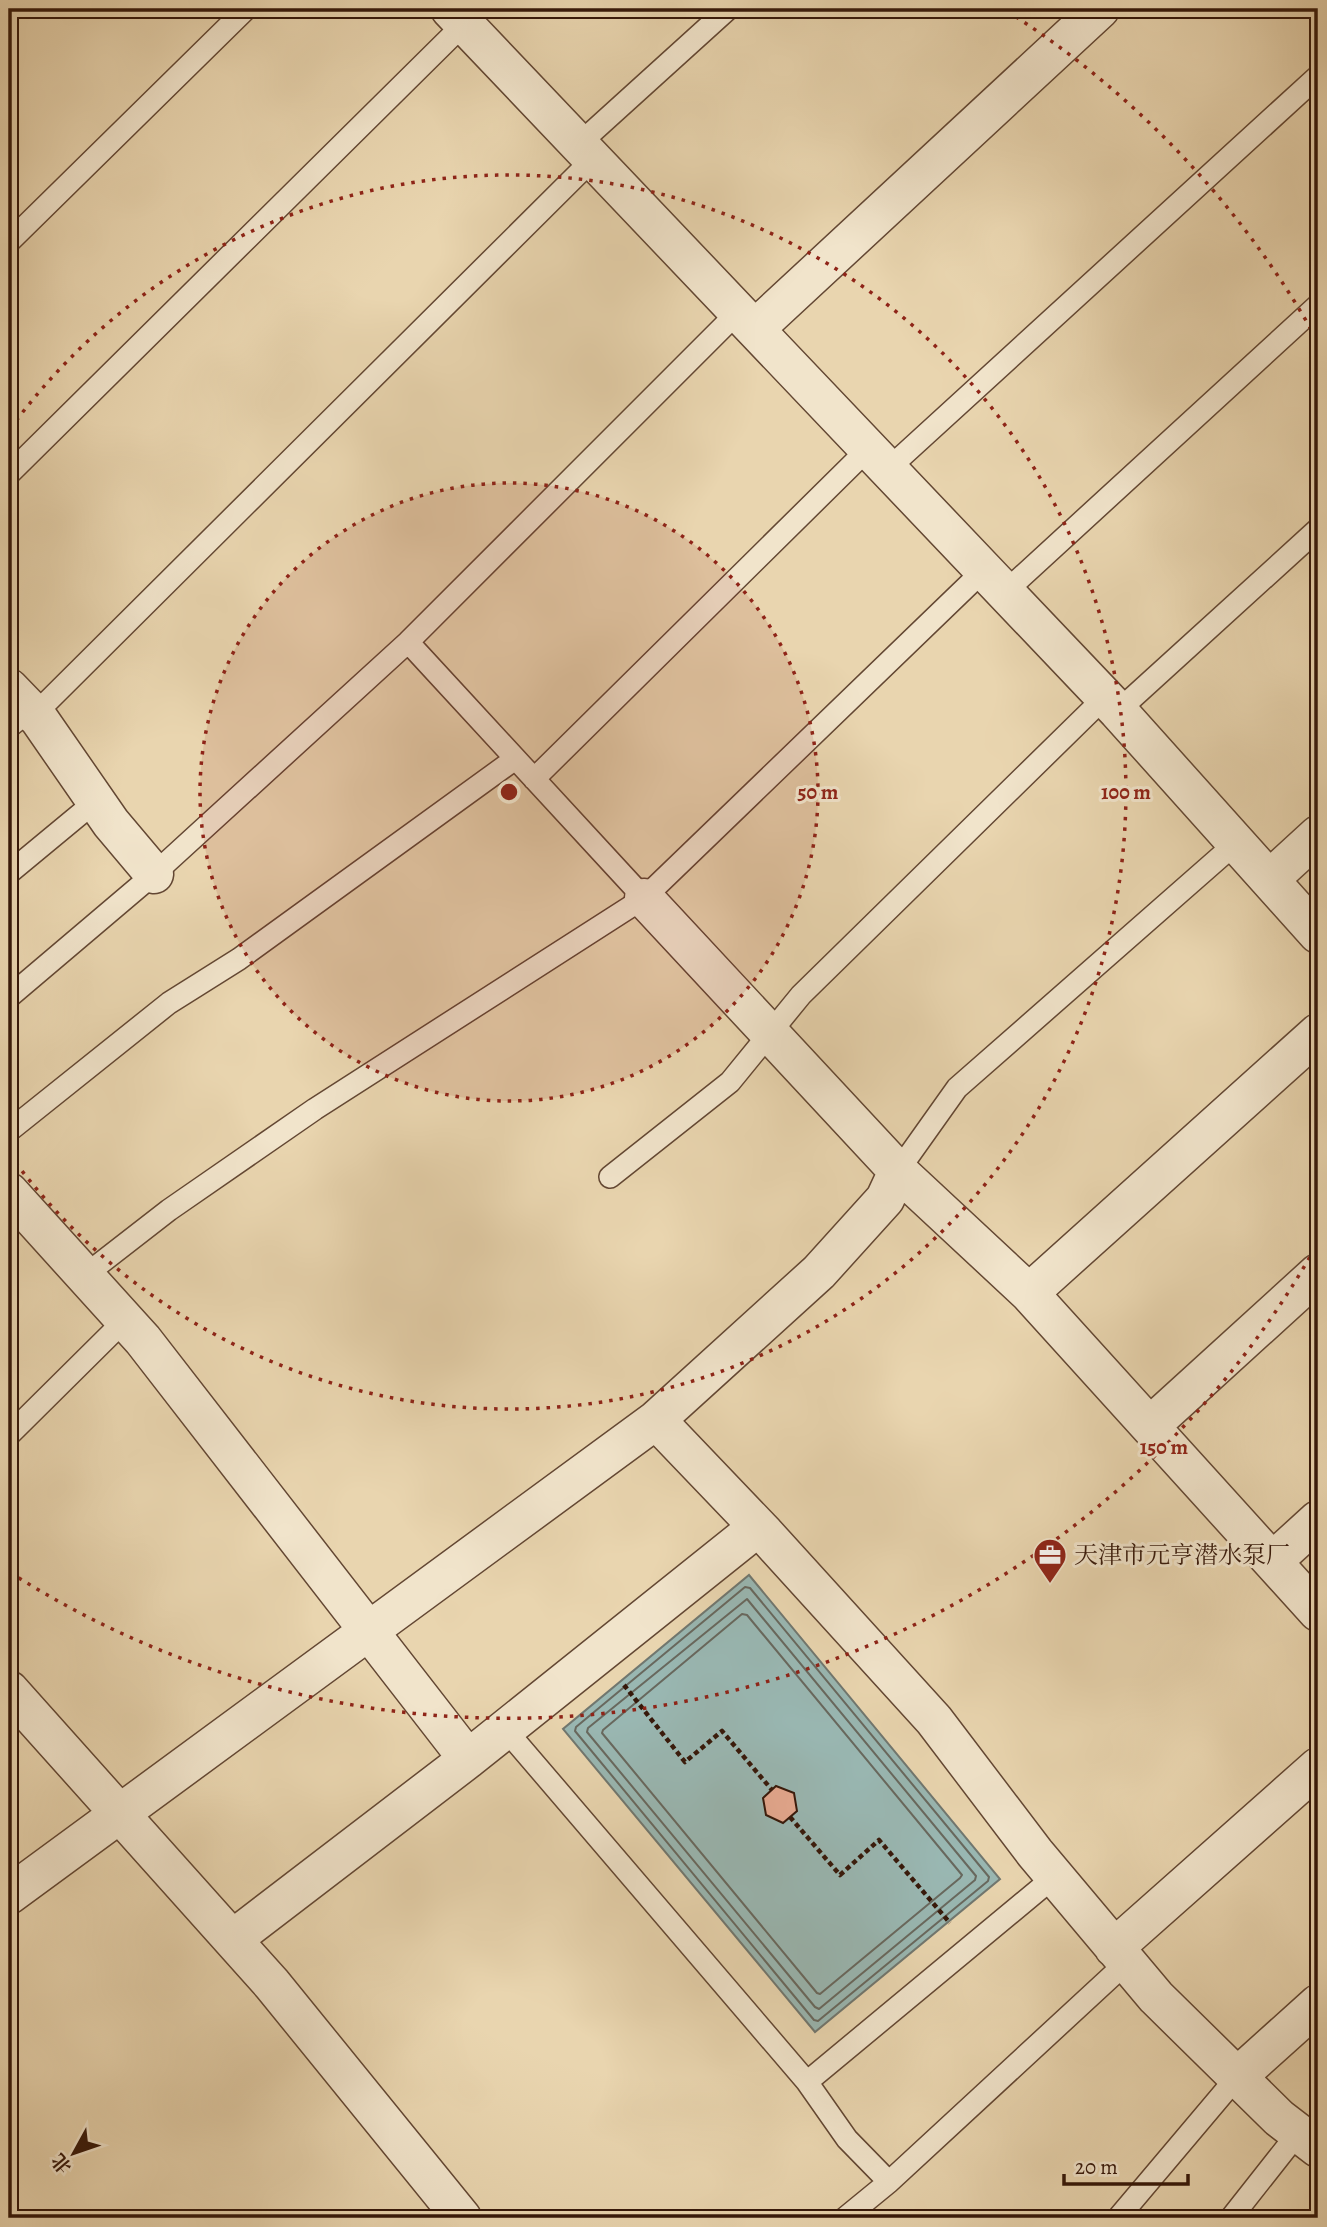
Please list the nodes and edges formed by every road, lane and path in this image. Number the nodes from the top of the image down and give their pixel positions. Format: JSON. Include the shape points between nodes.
{"nodes":[{"id":1,"x":246,"y":9,"type":"edge"},
{"id":2,"x":727,"y":9,"type":"edge"},
{"id":3,"x":1100,"y":9,"type":"edge"},
{"id":4,"x":464,"y":13,"type":"edge"},
{"id":5,"x":1318,"y":76,"type":"edge"},
{"id":6,"x":586,"y":152,"type":"junction"},
{"id":7,"x":9,"y":242,"type":"edge"},
{"id":8,"x":1318,"y":305,"type":"edge"},
{"id":9,"x":746,"y":321,"type":"junction"},
{"id":10,"x":878,"y":459,"type":"junction"},
{"id":11,"x":9,"y":474,"type":"edge"},
{"id":12,"x":1318,"y":529,"type":"edge"},
{"id":13,"x":995,"y":581,"type":"junction"},
{"id":14,"x":408,"y":642,"type":"junction"},
{"id":15,"x":1112,"y":704,"type":"junction"},
{"id":16,"x":20,"y":710,"type":"edge"},
{"id":17,"x":515,"y":759,"type":"junction"},
{"id":18,"x":534,"y":779,"type":"junction"},
{"id":19,"x":96,"y":801,"type":"junction"},
{"id":20,"x":1318,"y":835,"type":"edge"},
{"id":21,"x":1236,"y":843,"type":"junction"},
{"id":22,"x":9,"y":873,"type":"edge"},
{"id":23,"x":155,"y":874,"type":"junction"},
{"id":24,"x":1270,"y":879,"type":"junction"},
{"id":25,"x":644,"y":898,"type":"junction"},
{"id":26,"x":1318,"y":934,"type":"edge"},
{"id":27,"x":9,"y":998,"type":"edge"},
{"id":28,"x":1318,"y":1032,"type":"edge"},
{"id":29,"x":768,"y":1033,"type":"junction"},
{"id":30,"x":9,"y":1131,"type":"edge"},
{"id":31,"x":898,"y":1171,"type":"junction"},
{"id":32,"x":610,"y":1177,"type":"dead end"},
{"id":33,"x":9,"y":1192,"type":"edge"},
{"id":34,"x":1318,"y":1273,"type":"edge"},
{"id":35,"x":84,"y":1276,"type":"junction"},
{"id":36,"x":1029,"y":1293,"type":"junction"},
{"id":37,"x":125,"y":1320,"type":"junction"},
{"id":38,"x":656,"y":1420,"type":"junction"},
{"id":39,"x":1150,"y":1426,"type":"junction"},
{"id":40,"x":9,"y":1435,"type":"edge"},
{"id":41,"x":1318,"y":1520,"type":"edge"},
{"id":42,"x":758,"y":1527,"type":"junction"},
{"id":43,"x":1273,"y":1561,"type":"junction"},
{"id":44,"x":1318,"y":1612,"type":"edge"},
{"id":45,"x":369,"y":1629,"type":"junction"},
{"id":46,"x":617,"y":1677,"type":"dead end"},
{"id":47,"x":9,"y":1690,"type":"edge"},
{"id":48,"x":505,"y":1729,"type":"junction"},
{"id":49,"x":468,"y":1759,"type":"junction"},
{"id":50,"x":1318,"y":1767,"type":"edge"},
{"id":51,"x":772,"y":1790,"type":"dead end"},
{"id":52,"x":120,"y":1812,"type":"junction"},
{"id":53,"x":790,"y":1817,"type":"dead end"},
{"id":54,"x":1054,"y":1877,"type":"junction"},
{"id":55,"x":9,"y":1895,"type":"edge"},
{"id":56,"x":957,"y":1931,"type":"dead end"},
{"id":57,"x":233,"y":1939,"type":"junction"},
{"id":58,"x":1120,"y":1955,"type":"junction"},
{"id":59,"x":1318,"y":2004,"type":"edge"},
{"id":60,"x":1237,"y":2077,"type":"junction"},
{"id":61,"x":807,"y":2082,"type":"junction"},
{"id":62,"x":1308,"y":2140,"type":"edge"},
{"id":63,"x":889,"y":2182,"type":"junction"},
{"id":64,"x":462,"y":2218,"type":"edge"},
{"id":65,"x":845,"y":2218,"type":"edge"},
{"id":66,"x":1118,"y":2218,"type":"edge"},
{"id":67,"x":1231,"y":2218,"type":"edge"}],
"edges":[{"from":1,"to":7,"type":"lane"},
{"from":2,"to":6,"type":"lane"},
{"from":3,"to":9,"type":"street"},
{"from":4,"to":6,"type":"street"},
{"from":4,"to":11,"type":"lane"},
{"from":5,"to":10,"type":"lane"},
{"from":6,"to":9,"type":"street"},
{"from":6,"to":16,"type":"lane"},
{"from":8,"to":13,"type":"lane"},
{"from":9,"to":10,"type":"street"},
{"from":9,"to":14,"type":"lane"},
{"from":10,"to":13,"type":"street"},
{"from":10,"to":18,"type":"lane"},
{"from":12,"to":15,"type":"lane"},
{"from":13,"to":15,"type":"street"},
{"from":13,"to":25,"type":"lane"},
{"from":14,"to":17,"type":"lane"},
{"from":14,"to":23,"type":"lane"},
{"from":15,"to":21,"type":"street"},
{"from":15,"to":29,"type":"lane","via":[[801,995]]},
{"from":16,"to":19,"type":"street"},
{"from":17,"to":18,"type":"lane"},
{"from":17,"to":30,"type":"lane","via":[[239,959],[169,1003]]},
{"from":18,"to":25,"type":"lane"},
{"from":19,"to":22,"type":"lane"},
{"from":19,"to":23,"type":"street"},
{"from":20,"to":24,"type":"street"},
{"from":21,"to":24,"type":"street"},
{"from":21,"to":31,"type":"lane","via":[[957,1088]]},
{"from":23,"to":27,"type":"lane"},
{"from":24,"to":26,"type":"street"},
{"from":25,"to":29,"type":"street"},
{"from":25,"to":35,"type":"lane","via":[[315,1109],[169,1210]]},
{"from":28,"to":36,"type":"street"},
{"from":29,"to":31,"type":"street"},
{"from":29,"to":32,"type":"lane","via":[[730,1082]]},
{"from":31,"to":36,"type":"street"},
{"from":31,"to":38,"type":"street","via":[[885,1199],[819,1272]]},
{"from":33,"to":35,"type":"street"},
{"from":34,"to":39,"type":"street"},
{"from":35,"to":37,"type":"street"},
{"from":36,"to":39,"type":"street"},
{"from":37,"to":40,"type":"lane"},
{"from":37,"to":45,"type":"street"},
{"from":38,"to":42,"type":"street"},
{"from":38,"to":45,"type":"street"},
{"from":39,"to":43,"type":"street"},
{"from":41,"to":43,"type":"street"},
{"from":42,"to":48,"type":"street"},
{"from":42,"to":54,"type":"street","via":[[934,1720]]},
{"from":43,"to":44,"type":"street"},
{"from":45,"to":49,"type":"street"},
{"from":45,"to":52,"type":"street"},
{"from":46,"to":51,"type":"path","via":[[685,1762],[722,1731]]},
{"from":47,"to":52,"type":"street"},
{"from":48,"to":49,"type":"street"},
{"from":48,"to":61,"type":"lane"},
{"from":49,"to":57,"type":"street"},
{"from":50,"to":58,"type":"street"},
{"from":52,"to":55,"type":"street"},
{"from":52,"to":57,"type":"street"},
{"from":53,"to":56,"type":"path","via":[[840,1875],[879,1840]]},
{"from":54,"to":58,"type":"street"},
{"from":54,"to":61,"type":"lane"},
{"from":57,"to":64,"type":"street"},
{"from":58,"to":60,"type":"street"},
{"from":58,"to":63,"type":"lane"},
{"from":59,"to":60,"type":"street"},
{"from":60,"to":62,"type":"street"},
{"from":60,"to":66,"type":"lane"},
{"from":61,"to":63,"type":"lane","via":[[847,2139]]},
{"from":62,"to":67,"type":"lane"},
{"from":63,"to":65,"type":"lane"}]}
